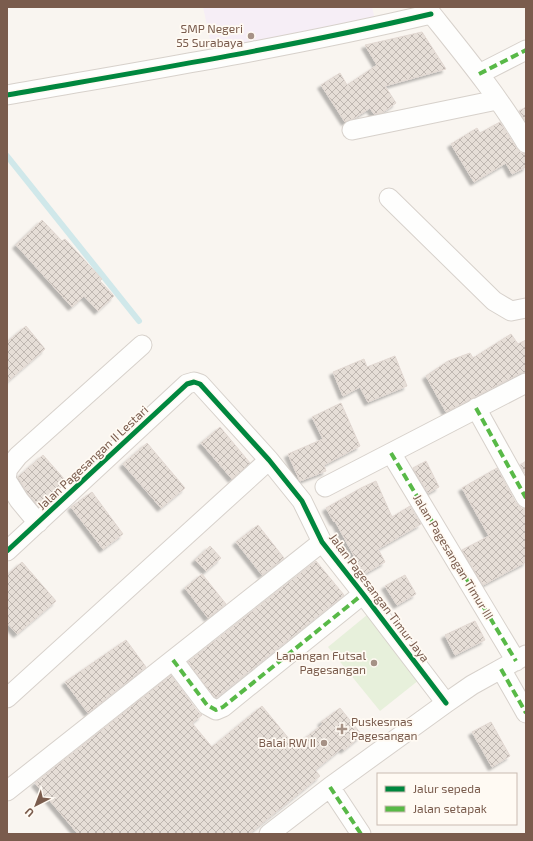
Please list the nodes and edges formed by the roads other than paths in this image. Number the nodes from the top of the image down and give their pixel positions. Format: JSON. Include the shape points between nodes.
{"nodes":[{"id":1,"x":428,"y":10,"type":"edge"},
{"id":2,"x":526,"y":50,"type":"edge"},
{"id":3,"x":479,"y":74,"type":"junction"},
{"id":4,"x":7,"y":95,"type":"edge"},
{"id":5,"x":498,"y":100,"type":"junction"},
{"id":6,"x":352,"y":130,"type":"dead end"},
{"id":7,"x":526,"y":144,"type":"edge"},
{"id":8,"x":389,"y":198,"type":"dead end"},
{"id":9,"x":526,"y":308,"type":"edge"},
{"id":10,"x":142,"y":345,"type":"dead end"},
{"id":11,"x":194,"y":382,"type":"joint"},
{"id":12,"x":526,"y":383,"type":"edge"},
{"id":13,"x":476,"y":408,"type":"junction"},
{"id":14,"x":391,"y":454,"type":"junction"},
{"id":15,"x":269,"y":460,"type":"junction"},
{"id":16,"x":7,"y":474,"type":"edge"},
{"id":17,"x":7,"y":481,"type":"edge"},
{"id":18,"x":325,"y":487,"type":"dead end"},
{"id":19,"x":526,"y":498,"type":"edge"},
{"id":20,"x":38,"y":523,"type":"junction"},
{"id":21,"x":322,"y":542,"type":"junction"},
{"id":22,"x":7,"y":551,"type":"edge"},
{"id":23,"x":364,"y":594,"type":"junction"},
{"id":24,"x":172,"y":660,"type":"junction"},
{"id":25,"x":514,"y":662,"type":"edge"},
{"id":26,"x":7,"y":698,"type":"edge"},
{"id":27,"x":446,"y":703,"type":"junction"},
{"id":28,"x":526,"y":713,"type":"edge"},
{"id":29,"x":330,"y":788,"type":"junction"},
{"id":30,"x":7,"y":791,"type":"edge"},
{"id":31,"x":269,"y":834,"type":"edge"},
{"id":32,"x":361,"y":834,"type":"edge"}],
"edges":[{"from":1,"to":3,"type":"street"},
{"from":1,"to":4,"type":"street","via":[[339,34]]},
{"from":2,"to":3,"type":"street"},
{"from":3,"to":5,"type":"street"},
{"from":5,"to":6,"type":"street"},
{"from":5,"to":7,"type":"street"},
{"from":8,"to":9,"type":"street","via":[[494,301],[511,311]]},
{"from":10,"to":16,"type":"street","via":[[18,456],[7,470]]},
{"from":11,"to":15,"type":"street","name":"Jalan Pagesangan Timur Jaya","via":[[200,384]]},
{"from":11,"to":20,"type":"street","name":"Jalan Pagesangan II Lestari","via":[[187,384]]},
{"from":12,"to":13,"type":"street"},
{"from":13,"to":14,"type":"street"},
{"from":13,"to":19,"type":"street"},
{"from":14,"to":18,"type":"street"},
{"from":14,"to":25,"type":"street","name":"Jalan Pagesangan Timur III"},
{"from":15,"to":21,"type":"street","name":"Jalan Pagesangan Timur Jaya","via":[[302,501]]},
{"from":15,"to":26,"type":"street"},
{"from":17,"to":20,"type":"street","via":[[18,500]]},
{"from":20,"to":22,"type":"street","name":"Jalan Pagesangan II Lestari"},
{"from":21,"to":23,"type":"street","name":"Jalan Pagesangan Timur Jaya"},
{"from":21,"to":24,"type":"street"},
{"from":23,"to":24,"type":"street","via":[[216,710],[207,705]]},
{"from":23,"to":27,"type":"street","name":"Jalan Pagesangan Timur Jaya"},
{"from":24,"to":30,"type":"street"},
{"from":25,"to":27,"type":"street"},
{"from":25,"to":28,"type":"street","name":"Jalan Pagesangan Timur III"},
{"from":27,"to":29,"type":"street"},
{"from":29,"to":31,"type":"street"},
{"from":29,"to":32,"type":"street"}]}
